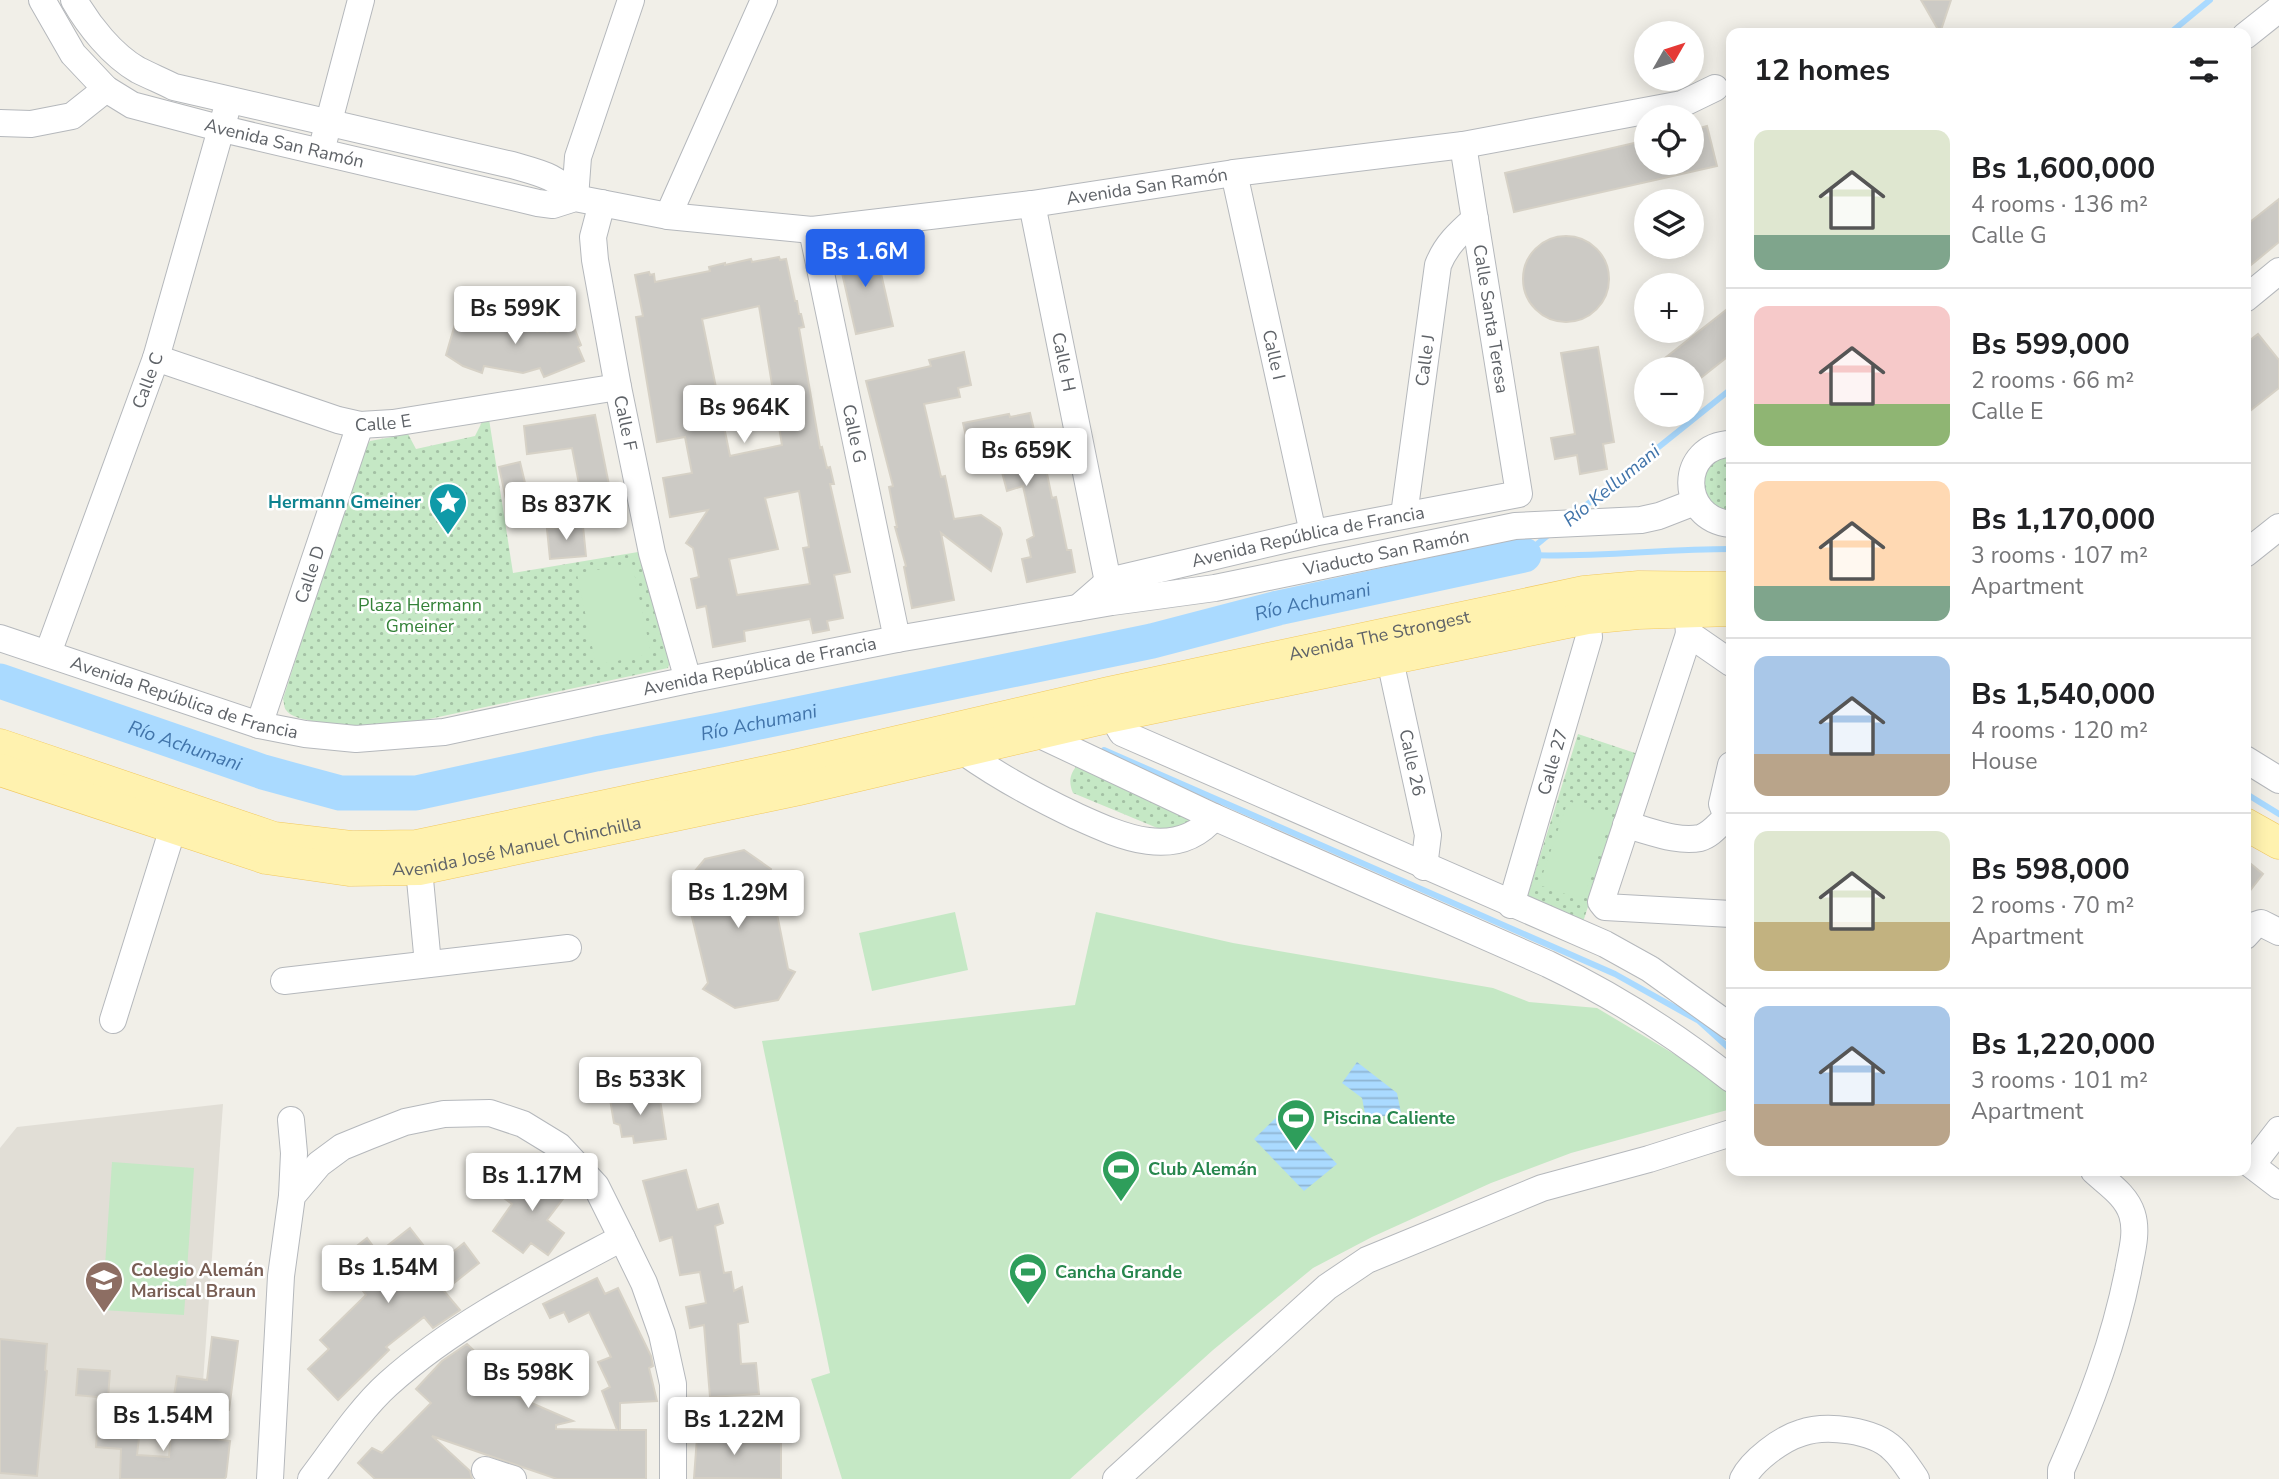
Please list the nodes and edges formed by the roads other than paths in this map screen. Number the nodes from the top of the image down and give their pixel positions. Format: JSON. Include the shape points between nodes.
{"nodes":[{"id":1,"x":42,"y":0,"type":"edge"},
{"id":2,"x":74,"y":0,"type":"edge"},
{"id":3,"x":360,"y":0,"type":"edge"},
{"id":4,"x":631,"y":0,"type":"edge"},
{"id":5,"x":764,"y":0,"type":"edge"},
{"id":6,"x":2279,"y":9,"type":"edge"},
{"id":7,"x":2251,"y":31,"type":"edge"},
{"id":8,"x":1715,"y":88,"type":"dead end"},
{"id":9,"x":106,"y":89,"type":"junction"},
{"id":10,"x":229,"y":101,"type":"junction"},
{"id":11,"x":0,"y":123,"type":"edge"},
{"id":12,"x":328,"y":124,"type":"junction"},
{"id":13,"x":223,"y":129,"type":"junction"},
{"id":14,"x":1462,"y":145,"type":"junction"},
{"id":15,"x":321,"y":151,"type":"junction"},
{"id":16,"x":1234,"y":173,"type":"junction"},
{"id":17,"x":575,"y":198,"type":"junction"},
{"id":18,"x":602,"y":203,"type":"junction"},
{"id":19,"x":1031,"y":204,"type":"junction"},
{"id":20,"x":668,"y":216,"type":"junction"},
{"id":21,"x":1475,"y":219,"type":"junction"},
{"id":22,"x":812,"y":230,"type":"junction"},
{"id":23,"x":2279,"y":271,"type":"edge"},
{"id":24,"x":2251,"y":294,"type":"edge"},
{"id":25,"x":156,"y":358,"type":"junction"},
{"id":26,"x":618,"y":387,"type":"junction"},
{"id":27,"x":360,"y":425,"type":"junction"},
{"id":28,"x":1726,"y":445,"type":"edge"},
{"id":29,"x":1519,"y":494,"type":"joint"},
{"id":30,"x":1695,"y":502,"type":"junction"},
{"id":31,"x":1404,"y":515,"type":"junction"},
{"id":32,"x":1726,"y":524,"type":"edge"},
{"id":33,"x":2279,"y":527,"type":"edge"},
{"id":34,"x":1313,"y":533,"type":"junction"},
{"id":35,"x":2251,"y":549,"type":"edge"},
{"id":36,"x":1726,"y":591,"type":"edge"},
{"id":37,"x":1110,"y":592,"type":"junction"},
{"id":38,"x":1586,"y":605,"type":"junction"},
{"id":39,"x":1688,"y":610,"type":"junction"},
{"id":40,"x":1726,"y":610,"type":"edge"},
{"id":41,"x":0,"y":638,"type":"edge"},
{"id":42,"x":897,"y":639,"type":"junction"},
{"id":43,"x":1388,"y":648,"type":"junction"},
{"id":44,"x":48,"y":653,"type":"junction"},
{"id":45,"x":1726,"y":657,"type":"edge"},
{"id":46,"x":688,"y":680,"type":"junction"},
{"id":47,"x":1110,"y":704,"type":"junction"},
{"id":48,"x":1033,"y":721,"type":"junction"},
{"id":49,"x":259,"y":725,"type":"junction"},
{"id":50,"x":0,"y":746,"type":"edge"},
{"id":51,"x":964,"y":752,"type":"junction"},
{"id":52,"x":2251,"y":763,"type":"edge"},
{"id":53,"x":0,"y":770,"type":"edge"},
{"id":54,"x":796,"y":777,"type":"junction"},
{"id":55,"x":2279,"y":780,"type":"edge"},
{"id":56,"x":1726,"y":787,"type":"edge"},
{"id":57,"x":1726,"y":812,"type":"edge"},
{"id":58,"x":176,"y":817,"type":"junction"},
{"id":59,"x":1214,"y":817,"type":"junction"},
{"id":60,"x":1726,"y":820,"type":"edge"},
{"id":61,"x":1626,"y":825,"type":"junction"},
{"id":62,"x":2251,"y":827,"type":"edge"},
{"id":63,"x":2279,"y":842,"type":"edge"},
{"id":64,"x":418,"y":857,"type":"junction"},
{"id":65,"x":1424,"y":867,"type":"junction"},
{"id":66,"x":1511,"y":905,"type":"junction"},
{"id":67,"x":1726,"y":914,"type":"edge"},
{"id":68,"x":2251,"y":929,"type":"edge"},
{"id":69,"x":2279,"y":932,"type":"edge"},
{"id":70,"x":568,"y":948,"type":"dead end"},
{"id":71,"x":428,"y":964,"type":"junction"},
{"id":72,"x":284,"y":981,"type":"dead end"},
{"id":73,"x":113,"y":1020,"type":"dead end"},
{"id":74,"x":1726,"y":1023,"type":"edge"},
{"id":75,"x":1726,"y":1075,"type":"edge"},
{"id":76,"x":291,"y":1120,"type":"dead end"},
{"id":77,"x":2279,"y":1130,"type":"edge"},
{"id":78,"x":1726,"y":1135,"type":"edge"},
{"id":79,"x":2251,"y":1160,"type":"edge"},
{"id":80,"x":2251,"y":1164,"type":"edge"},
{"id":81,"x":2100,"y":1176,"type":"edge"},
{"id":82,"x":2279,"y":1186,"type":"edge"},
{"id":83,"x":292,"y":1196,"type":"junction"},
{"id":84,"x":622,"y":1238,"type":"junction"},
{"id":85,"x":485,"y":1470,"type":"dead end"},
{"id":86,"x":270,"y":1479,"type":"edge"},
{"id":87,"x":310,"y":1479,"type":"edge"},
{"id":88,"x":513,"y":1479,"type":"edge"},
{"id":89,"x":673,"y":1479,"type":"edge"},
{"id":90,"x":1116,"y":1479,"type":"edge"},
{"id":91,"x":1743,"y":1479,"type":"edge"},
{"id":92,"x":1916,"y":1479,"type":"edge"},
{"id":93,"x":2061,"y":1479,"type":"edge"}],
"edges":[{"from":1,"to":9,"type":"street","name":"Avenida San Ramón","via":[[73,54]]},
{"from":2,"to":10,"type":"street","name":"Avenida San Ramón","via":[[111,49],[137,69],[174,87]]},
{"from":3,"to":12,"type":"street"},
{"from":4,"to":17,"type":"street","via":[[578,156]]},
{"from":5,"to":20,"type":"street"},
{"from":6,"to":7,"type":"street"},
{"from":8,"to":14,"type":"street","name":"Avenida San Ramón","via":[[1682,104]]},
{"from":9,"to":11,"type":"street","via":[[72,116],[31,124]]},
{"from":9,"to":13,"type":"street","name":"Avenida San Ramón","via":[[132,105]]},
{"from":10,"to":12,"type":"street","name":"Avenida San Ramón"},
{"from":10,"to":13,"type":"street","name":"Calle C"},
{"from":12,"to":15,"type":"street"},
{"from":12,"to":17,"type":"street","name":"Avenida San Ramón","via":[[512,164],[556,179]]},
{"from":13,"to":15,"type":"street","name":"Avenida San Ramón"},
{"from":13,"to":25,"type":"street","name":"Calle C"},
{"from":14,"to":16,"type":"street","name":"Avenida San Ramón"},
{"from":14,"to":21,"type":"street","name":"Calle Santa Teresa"},
{"from":15,"to":17,"type":"street","name":"Avenida San Ramón","via":[[538,203],[553,205]]},
{"from":16,"to":19,"type":"street","name":"Avenida San Ramón"},
{"from":16,"to":34,"type":"street","name":"Calle I"},
{"from":17,"to":18,"type":"street","name":"Avenida San Ramón"},
{"from":18,"to":20,"type":"street","name":"Avenida San Ramón"},
{"from":18,"to":26,"type":"street","name":"Calle F","via":[[593,237]]},
{"from":19,"to":22,"type":"street","name":"Avenida San Ramón"},
{"from":19,"to":37,"type":"street","name":"Calle H"},
{"from":20,"to":22,"type":"street","name":"Avenida San Ramón"},
{"from":21,"to":29,"type":"street","name":"Calle Santa Teresa"},
{"from":21,"to":31,"type":"street","name":"Calle J","via":[[1454,237],[1438,265]]},
{"from":22,"to":42,"type":"street","name":"Calle G"},
{"from":23,"to":24,"type":"street"},
{"from":25,"to":27,"type":"street","name":"Calle E"},
{"from":25,"to":44,"type":"street","name":"Calle C"},
{"from":26,"to":27,"type":"street","name":"Calle E"},
{"from":26,"to":46,"type":"street","name":"Calle F","via":[[652,553]]},
{"from":27,"to":49,"type":"street","name":"Calle D"},
{"from":28,"to":30,"type":"street","via":[[1712,448],[1694,467]]},
{"from":29,"to":31,"type":"street","name":"Avenida República de Francia"},
{"from":30,"to":32,"type":"street","via":[[1710,518]]},
{"from":30,"to":37,"type":"street","name":"Viaducto San Ramón","via":[[1641,520],[1516,526],[1215,588]]},
{"from":31,"to":34,"type":"street","name":"Avenida República de Francia"},
{"from":33,"to":35,"type":"street"},
{"from":34,"to":37,"type":"street","name":"Avenida República de Francia"},
{"from":36,"to":39,"type":"main road","name":"Avenida The Strongest"},
{"from":37,"to":42,"type":"street","name":"Avenida República de Francia","via":[[1078,608]]},
{"from":38,"to":39,"type":"main road","name":"Avenida The Strongest"},
{"from":38,"to":43,"type":"main road","name":"Avenida The Strongest"},
{"from":38,"to":66,"type":"street","name":"Calle 27","via":[[1589,637]]},
{"from":39,"to":40,"type":"main road","name":"Avenida The Strongest"},
{"from":39,"to":45,"type":"street"},
{"from":39,"to":61,"type":"street"},
{"from":41,"to":44,"type":"street","name":"Avenida República de Francia"},
{"from":42,"to":46,"type":"street","name":"Avenida República de Francia"},
{"from":43,"to":47,"type":"main road","name":"Avenida The Strongest"},
{"from":43,"to":65,"type":"street","name":"Calle 26","via":[[1428,835]]},
{"from":44,"to":49,"type":"street","name":"Avenida República de Francia"},
{"from":46,"to":49,"type":"street","name":"Avenida República de Francia","via":[[408,736],[356,739]]},
{"from":47,"to":48,"type":"main road","name":"Avenida The Strongest"},
{"from":47,"to":65,"type":"street","via":[[1122,733]]},
{"from":48,"to":51,"type":"main road","name":"Avenida José Manuel Chinchilla"},
{"from":48,"to":54,"type":"main road","name":"Avenida José Manuel Chinchilla"},
{"from":48,"to":59,"type":"street"},
{"from":50,"to":58,"type":"main road","name":"Avenida José Manuel Chinchilla"},
{"from":51,"to":54,"type":"main road","name":"Avenida José Manuel Chinchilla"},
{"from":51,"to":59,"type":"street","via":[[1040,799],[1119,835],[1166,842],[1182,839],[1204,829]]},
{"from":52,"to":55,"type":"street"},
{"from":53,"to":58,"type":"main road","name":"Avenida José Manuel Chinchilla"},
{"from":54,"to":64,"type":"main road","name":"Avenida José Manuel Chinchilla"},
{"from":56,"to":57,"type":"street","via":[[1722,804]]},
{"from":58,"to":64,"type":"main road","name":"Avenida José Manuel Chinchilla","via":[[274,838]]},
{"from":58,"to":73,"type":"street"},
{"from":59,"to":75,"type":"street","via":[[1599,988]]},
{"from":60,"to":61,"type":"street","via":[[1701,838],[1682,839]]},
{"from":61,"to":67,"type":"street","via":[[1602,905]]},
{"from":62,"to":63,"type":"main road"},
{"from":64,"to":71,"type":"street"},
{"from":65,"to":66,"type":"street"},
{"from":66,"to":74,"type":"street","via":[[1605,944],[1650,969]]},
{"from":68,"to":69,"type":"street","via":[[2261,923]]},
{"from":70,"to":71,"type":"street"},
{"from":71,"to":72,"type":"street"},
{"from":76,"to":83,"type":"street"},
{"from":77,"to":79,"type":"street"},
{"from":78,"to":90,"type":"street","via":[[1542,1188],[1367,1260],[1327,1287]]},
{"from":80,"to":82,"type":"street"},
{"from":81,"to":93,"type":"street","via":[[2126,1200],[2133,1217],[2134,1241],[2115,1332]]},
{"from":83,"to":84,"type":"street","via":[[319,1164],[342,1147],[405,1122],[490,1113],[523,1124],[559,1146],[596,1186]]},
{"from":83,"to":86,"type":"street","via":[[281,1276]]},
{"from":84,"to":87,"type":"street","via":[[523,1290],[437,1344],[386,1386]]},
{"from":84,"to":89,"type":"street","via":[[662,1334],[673,1384]]},
{"from":85,"to":88,"type":"street"},
{"from":91,"to":92,"type":"street","via":[[1762,1456],[1801,1432],[1845,1429],[1870,1435],[1893,1448]]}]}
